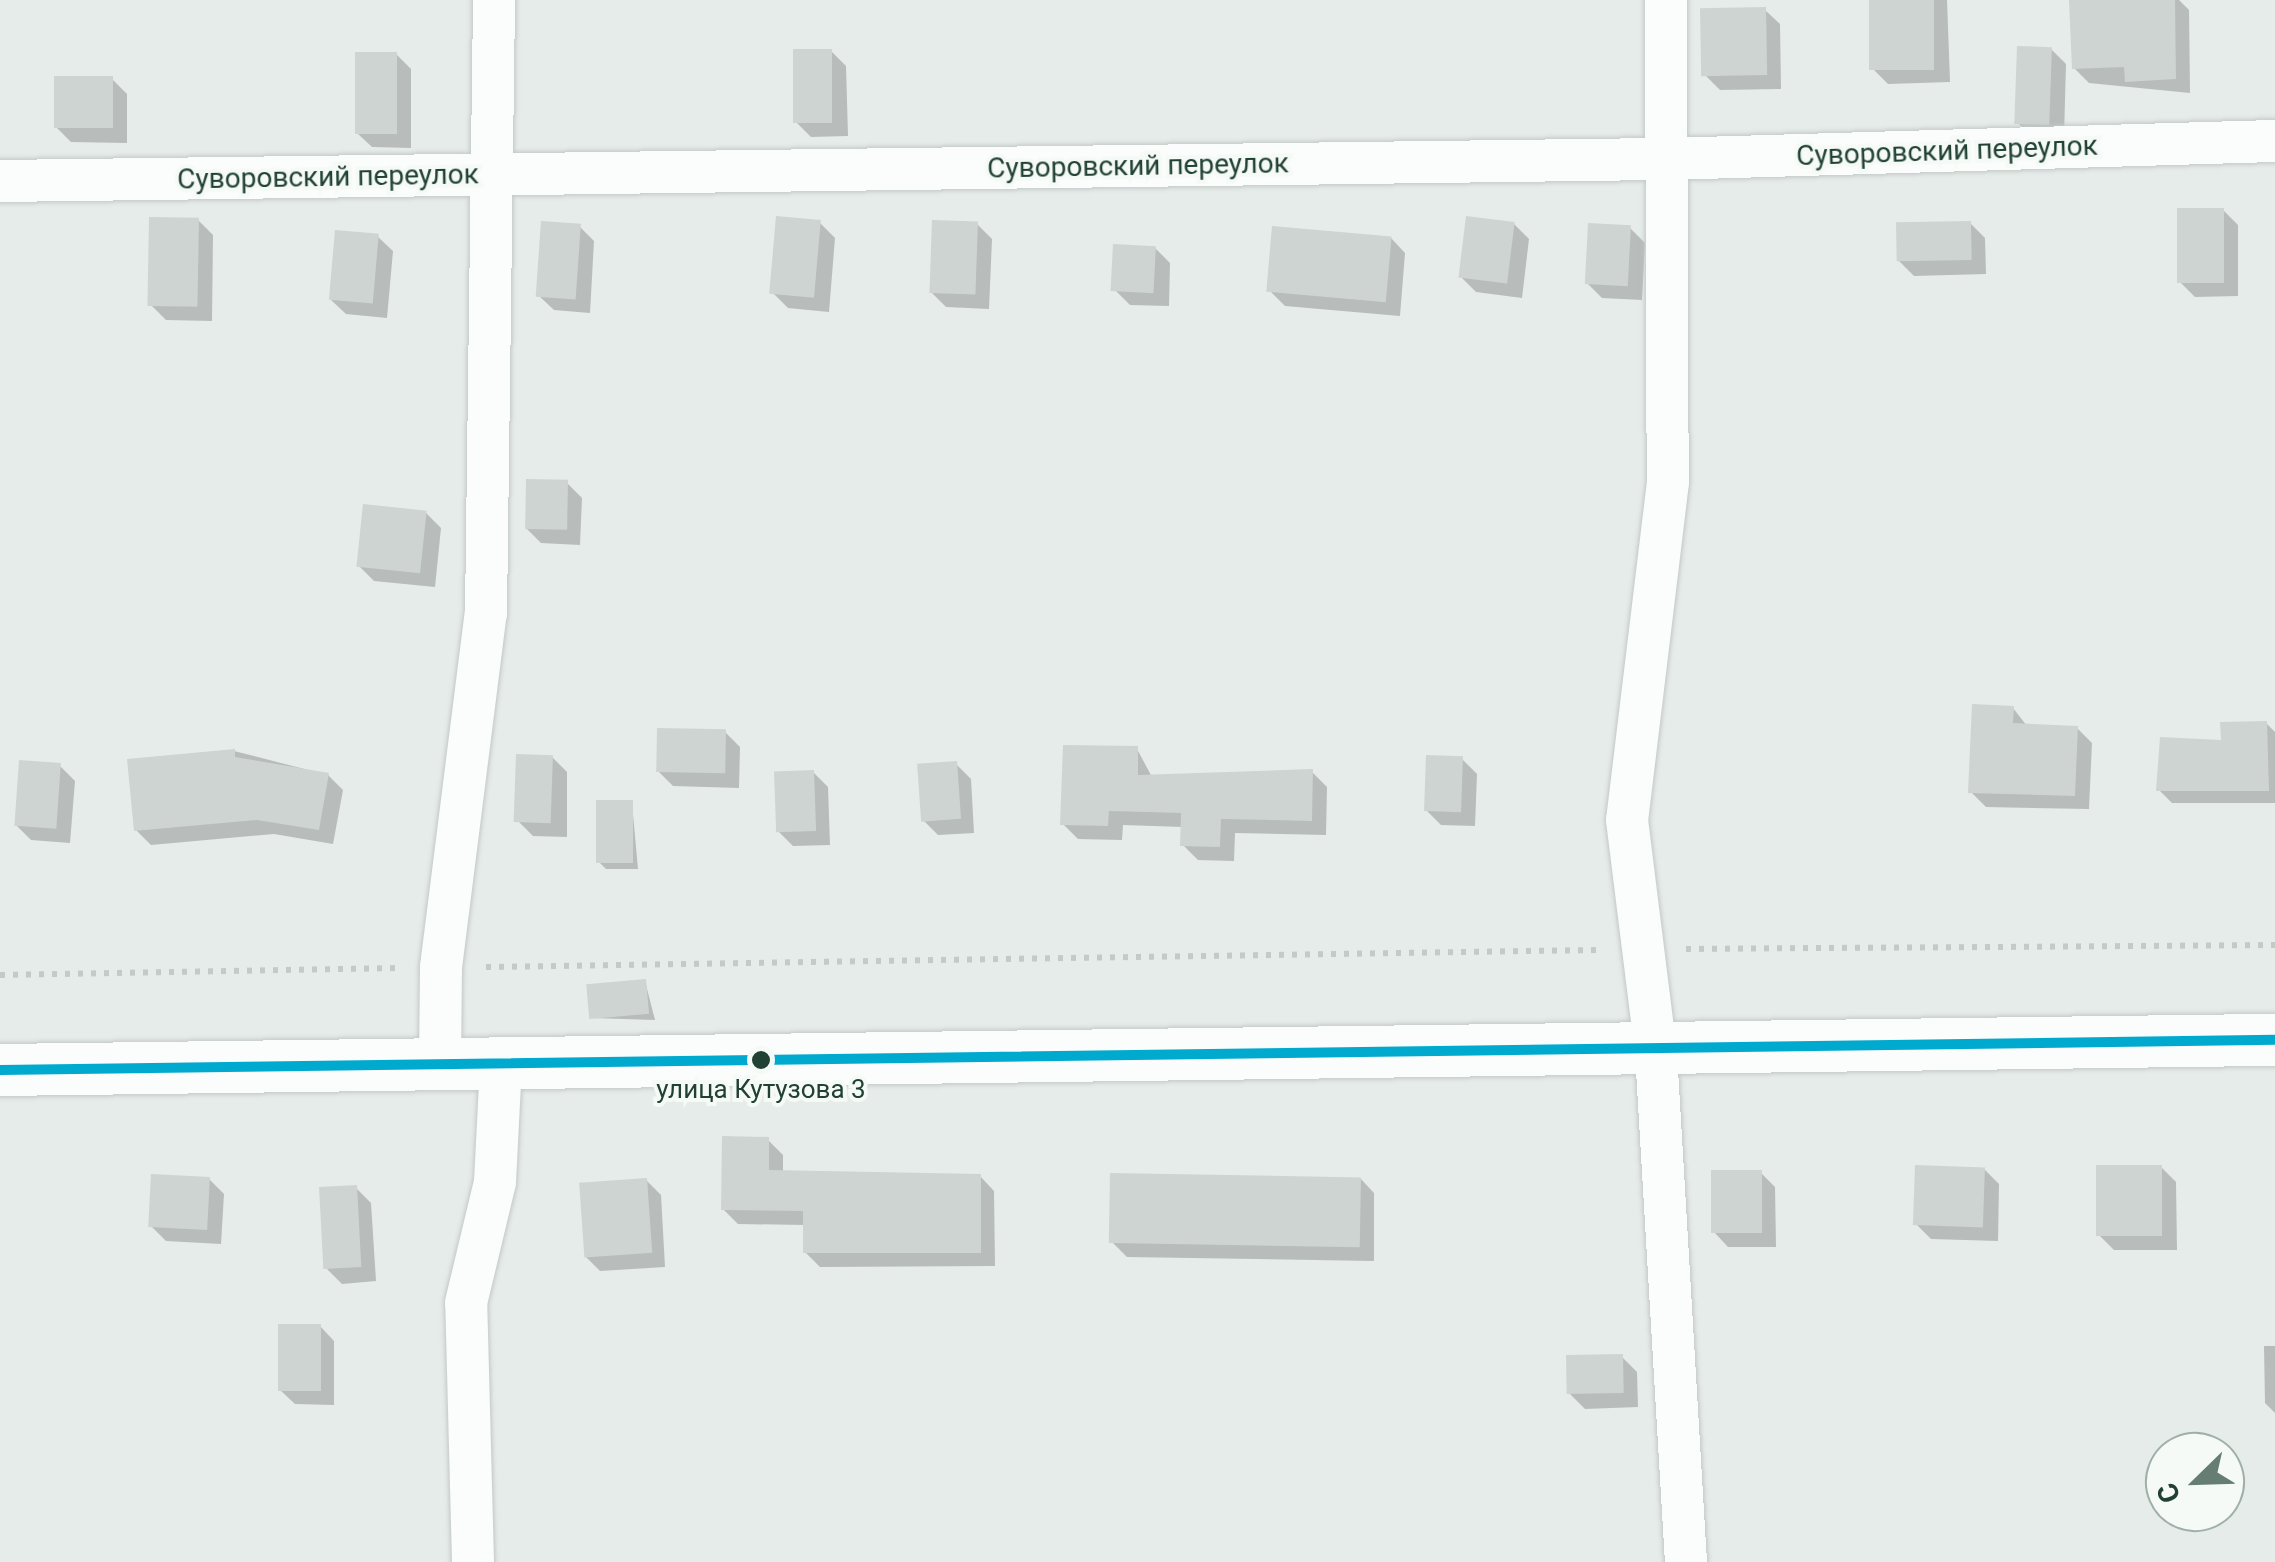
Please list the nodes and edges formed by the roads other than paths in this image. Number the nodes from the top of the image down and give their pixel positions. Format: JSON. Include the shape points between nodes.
{"nodes":[{"id":1,"x":494,"y":0,"type":"edge"},
{"id":2,"x":1666,"y":0,"type":"edge"},
{"id":3,"x":2275,"y":141,"type":"edge"},
{"id":4,"x":1667,"y":160,"type":"junction"},
{"id":5,"x":491,"y":175,"type":"junction"},
{"id":6,"x":0,"y":181,"type":"edge"},
{"id":7,"x":2275,"y":1040,"type":"edge"},
{"id":8,"x":1656,"y":1053,"type":"junction"},
{"id":9,"x":502,"y":1062,"type":"junction"},
{"id":10,"x":440,"y":1063,"type":"junction"},
{"id":11,"x":0,"y":1070,"type":"edge"},
{"id":12,"x":473,"y":1562,"type":"edge"},
{"id":13,"x":1686,"y":1562,"type":"edge"}],
"edges":[{"from":1,"to":5,"type":"street"},
{"from":2,"to":4,"type":"street"},
{"from":3,"to":4,"type":"street","name":"Суворовский переулок"},
{"from":4,"to":5,"type":"street","name":"Суворовский переулок"},
{"from":4,"to":8,"type":"street","via":[[1668,482],[1627,820]]},
{"from":5,"to":6,"type":"street","name":"Суворовский переулок"},
{"from":5,"to":10,"type":"street","via":[[486,612],[441,967]]},
{"from":7,"to":8,"type":"street"},
{"from":8,"to":9,"type":"street"},
{"from":8,"to":13,"type":"street"},
{"from":9,"to":10,"type":"street"},
{"from":9,"to":12,"type":"street","via":[[495,1182],[466,1303]]},
{"from":10,"to":11,"type":"street"}]}
